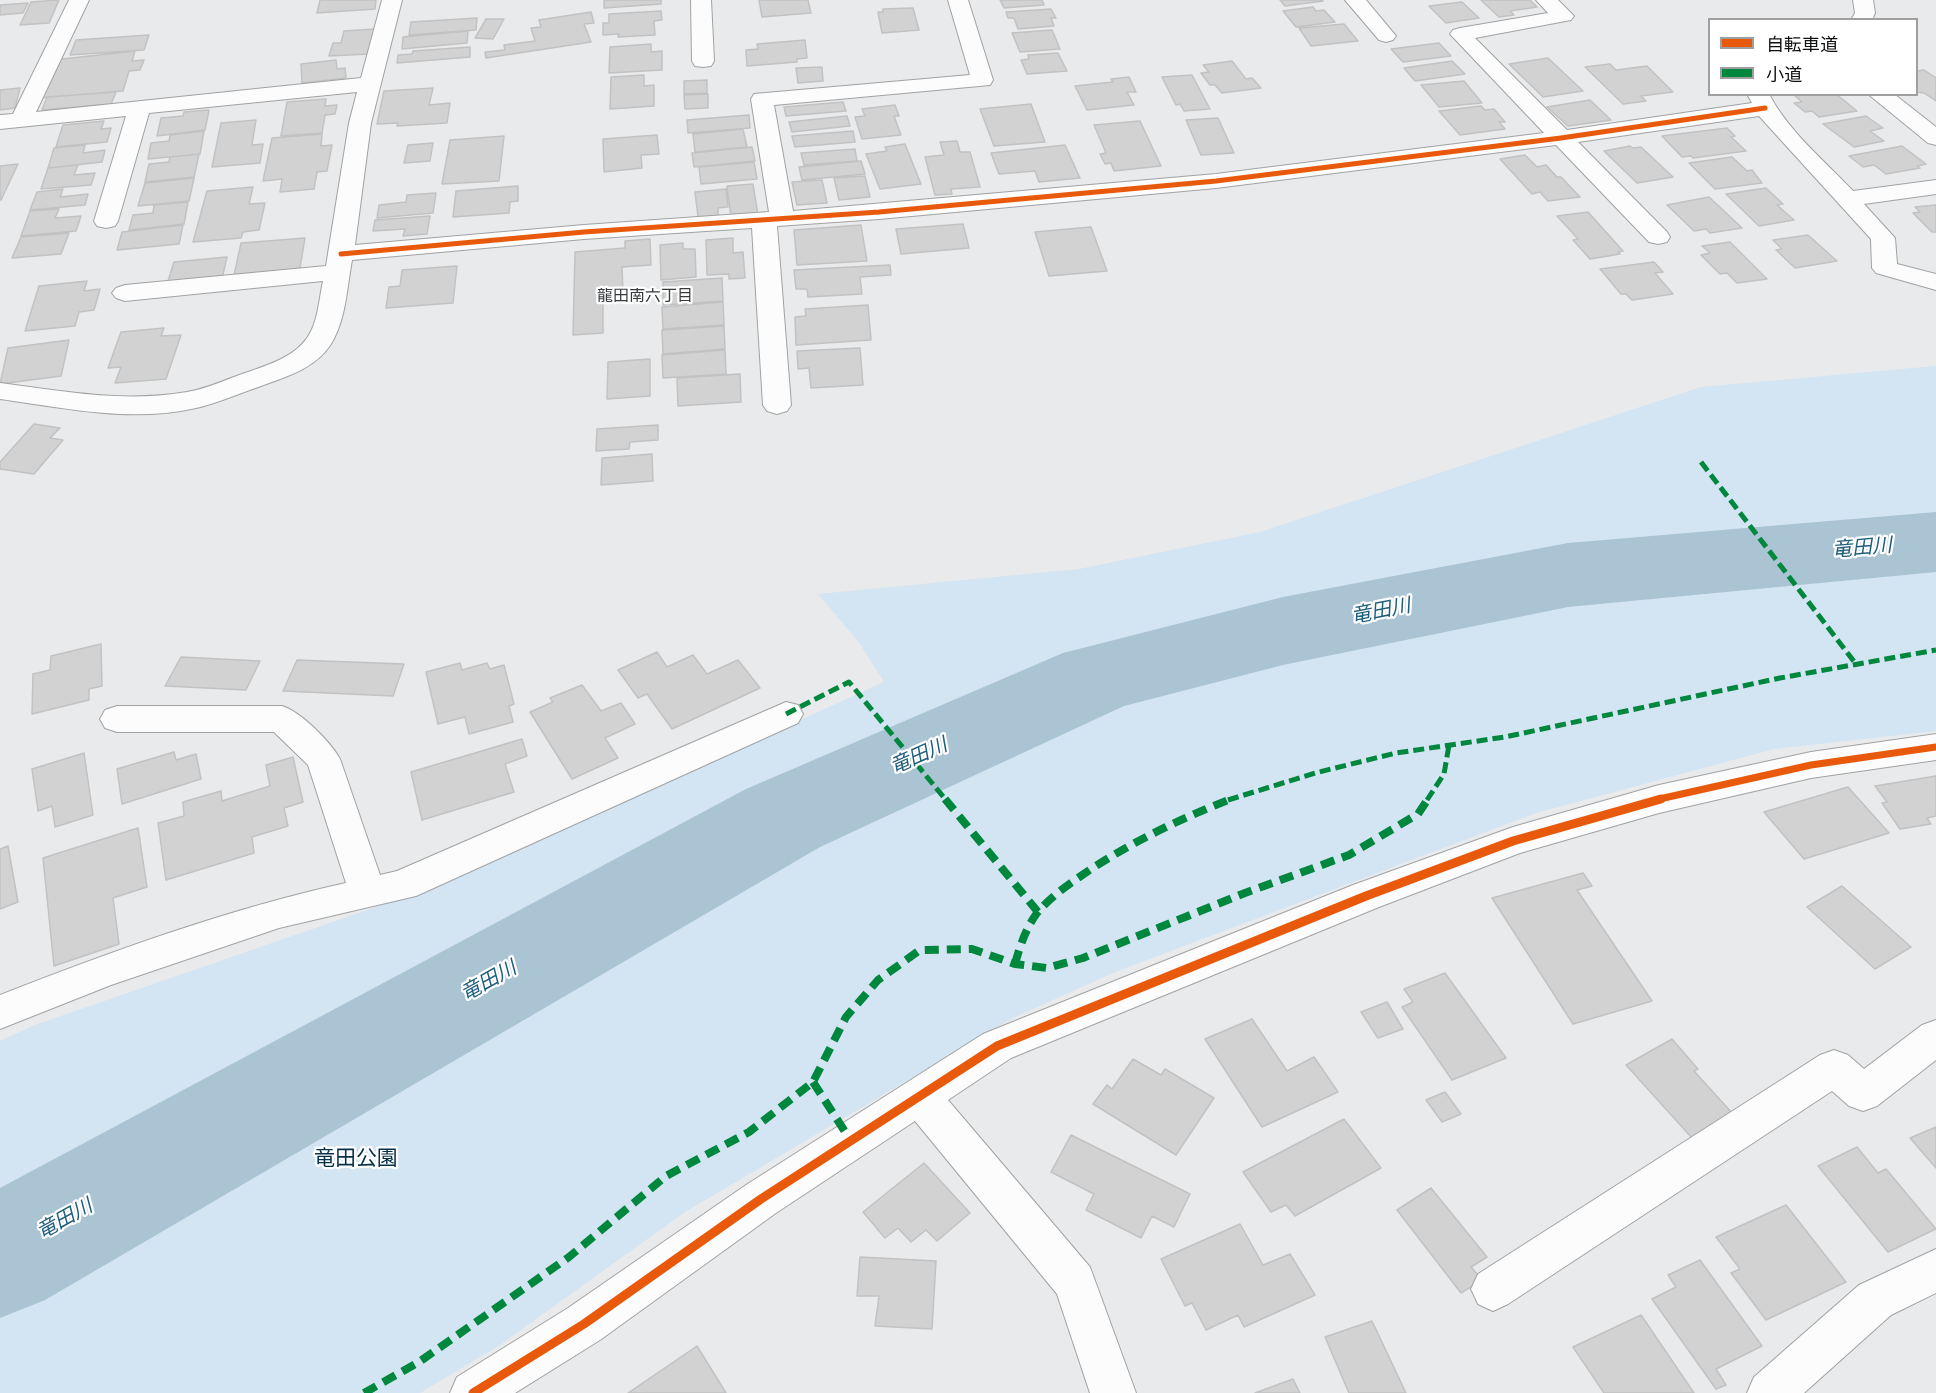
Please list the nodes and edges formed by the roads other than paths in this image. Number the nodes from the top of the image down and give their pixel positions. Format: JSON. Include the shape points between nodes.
{"nodes":[{"id":1,"x":79,"y":0,"type":"edge"},
{"id":2,"x":392,"y":0,"type":"edge"},
{"id":3,"x":701,"y":0,"type":"edge"},
{"id":4,"x":958,"y":0,"type":"edge"},
{"id":5,"x":1355,"y":0,"type":"edge"},
{"id":6,"x":1546,"y":0,"type":"edge"},
{"id":7,"x":1863,"y":0,"type":"edge"},
{"id":8,"x":1862,"y":18,"type":"edge"},
{"id":9,"x":1386,"y":36,"type":"dead end"},
{"id":10,"x":703,"y":61,"type":"dead end"},
{"id":11,"x":370,"y":84,"type":"junction"},
{"id":12,"x":1882,"y":96,"type":"edge"},
{"id":13,"x":1762,"y":101,"type":"edge"},
{"id":14,"x":140,"y":107,"type":"junction"},
{"id":15,"x":10,"y":121,"type":"edge"},
{"id":16,"x":1561,"y":138,"type":"junction"},
{"id":17,"x":1936,"y":138,"type":"edge"},
{"id":18,"x":1936,"y":187,"type":"edge"},
{"id":19,"x":1847,"y":199,"type":"junction"},
{"id":20,"x":773,"y":220,"type":"junction"},
{"id":21,"x":106,"y":221,"type":"dead end"},
{"id":22,"x":1658,"y":237,"type":"dead end"},
{"id":23,"x":339,"y":263,"type":"junction"},
{"id":24,"x":1936,"y":282,"type":"edge"},
{"id":25,"x":125,"y":293,"type":"dead end"},
{"id":26,"x":0,"y":391,"type":"edge"},
{"id":27,"x":777,"y":405,"type":"dead end"},
{"id":28,"x":786,"y":714,"type":"dead end"},
{"id":29,"x":117,"y":719,"type":"dead end"},
{"id":30,"x":1936,"y":747,"type":"edge"},
{"id":31,"x":368,"y":893,"type":"junction"},
{"id":32,"x":0,"y":1012,"type":"edge"},
{"id":33,"x":1936,"y":1037,"type":"edge"},
{"id":34,"x":919,"y":1096,"type":"junction"},
{"id":35,"x":1936,"y":1270,"type":"edge"},
{"id":36,"x":1493,"y":1289,"type":"dead end"},
{"id":37,"x":473,"y":1393,"type":"edge"},
{"id":38,"x":1113,"y":1393,"type":"edge"},
{"id":39,"x":1770,"y":1393,"type":"edge"}],
"edges":[{"from":1,"to":15,"type":"street"},
{"from":2,"to":11,"type":"street"},
{"from":3,"to":10,"type":"street"},
{"from":4,"to":20,"type":"street","via":[[982,80],[762,99]]},
{"from":5,"to":9,"type":"street"},
{"from":6,"to":16,"type":"street","via":[[1564,16],[1460,33]]},
{"from":7,"to":8,"type":"street"},
{"from":11,"to":14,"type":"street"},
{"from":11,"to":23,"type":"street","via":[[360,123]]},
{"from":12,"to":17,"type":"street"},
{"from":13,"to":16,"type":"street"},
{"from":13,"to":19,"type":"street"},
{"from":14,"to":15,"type":"street"},
{"from":14,"to":21,"type":"street"},
{"from":16,"to":20,"type":"street","via":[[1216,181]]},
{"from":16,"to":22,"type":"street"},
{"from":18,"to":19,"type":"street"},
{"from":19,"to":24,"type":"street","via":[[1882,238],[1885,268]]},
{"from":20,"to":23,"type":"street","via":[[584,232]]},
{"from":20,"to":27,"type":"street"},
{"from":23,"to":25,"type":"street"},
{"from":23,"to":26,"type":"street","via":[[328,322],[319,342],[282,369],[193,400],[135,406]]},
{"from":28,"to":31,"type":"street","via":[[403,885]]},
{"from":29,"to":31,"type":"street","via":[[282,719],[323,759]]},
{"from":30,"to":34,"type":"street","via":[[1800,767],[1659,799],[1513,841],[1366,896],[997,1046]]},
{"from":31,"to":32,"type":"street","via":[[279,914],[101,972]]},
{"from":33,"to":36,"type":"street","via":[[1863,1093],[1834,1068]]},
{"from":34,"to":37,"type":"street","via":[[761,1199],[584,1324]]},
{"from":34,"to":38,"type":"street","via":[[1075,1282]]},
{"from":35,"to":39,"type":"street","via":[[1875,1300]]}]}
